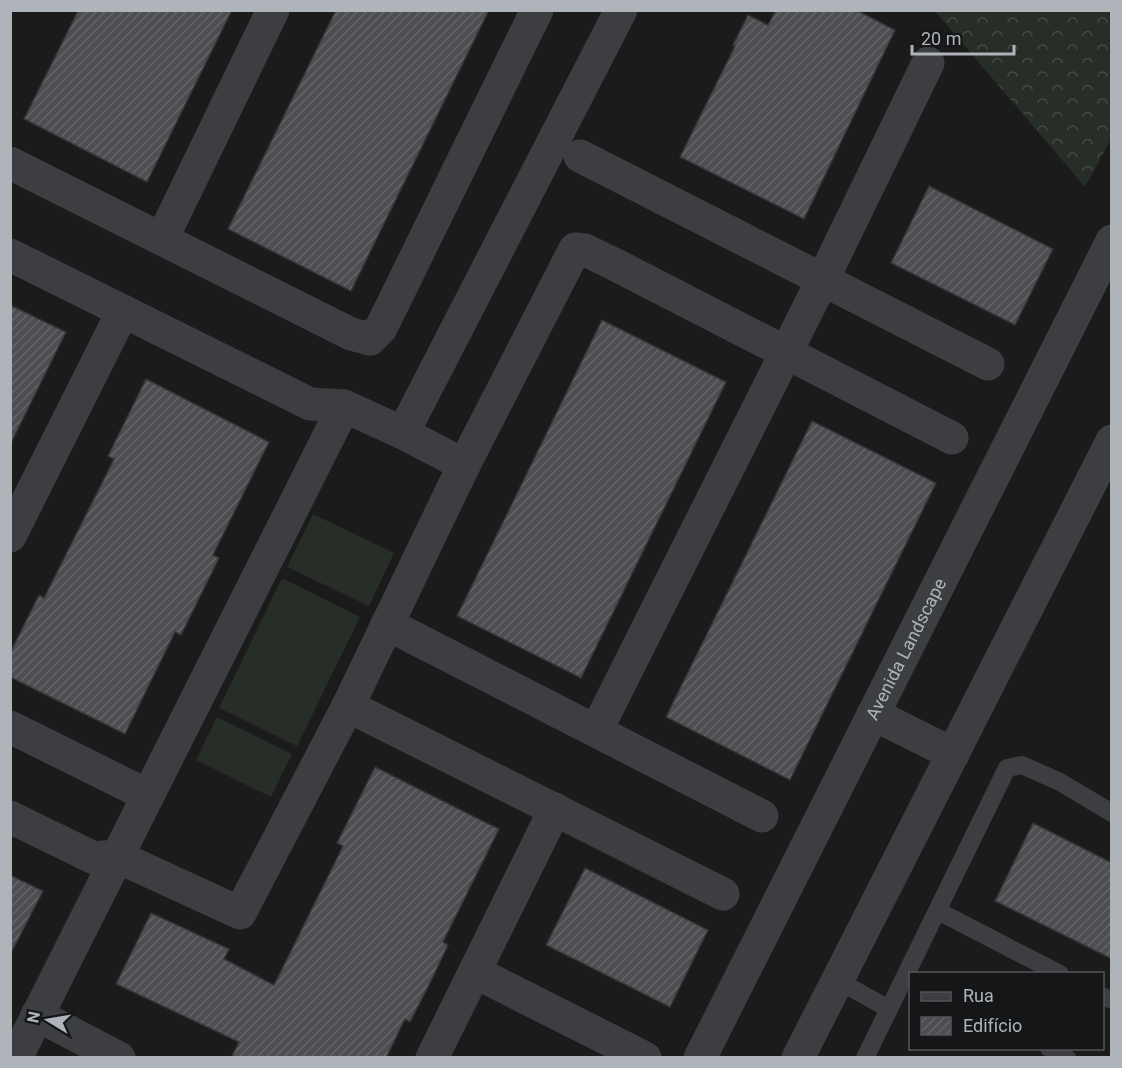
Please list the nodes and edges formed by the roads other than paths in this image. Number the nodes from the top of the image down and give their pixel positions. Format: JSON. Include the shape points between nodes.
{"nodes":[{"id":1,"x":273,"y":10,"type":"edge"},
{"id":2,"x":537,"y":10,"type":"edge"},
{"id":3,"x":621,"y":10,"type":"edge"},
{"id":4,"x":928,"y":63,"type":"dead end"},
{"id":5,"x":580,"y":156,"type":"dead end"},
{"id":6,"x":10,"y":163,"type":"edge"},
{"id":7,"x":162,"y":239,"type":"junction"},
{"id":8,"x":1112,"y":241,"type":"edge"},
{"id":9,"x":10,"y":255,"type":"edge"},
{"id":10,"x":823,"y":279,"type":"junction"},
{"id":11,"x":123,"y":311,"type":"junction"},
{"id":12,"x":787,"y":352,"type":"junction"},
{"id":13,"x":988,"y":364,"type":"dead end"},
{"id":14,"x":344,"y":406,"type":"junction"},
{"id":15,"x":403,"y":433,"type":"junction"},
{"id":16,"x":952,"y":438,"type":"dead end"},
{"id":17,"x":1112,"y":441,"type":"edge"},
{"id":18,"x":464,"y":465,"type":"junction"},
{"id":19,"x":10,"y":536,"type":"edge"},
{"id":20,"x":387,"y":624,"type":"junction"},
{"id":21,"x":348,"y":706,"type":"junction"},
{"id":22,"x":873,"y":714,"type":"junction"},
{"id":23,"x":10,"y":727,"type":"edge"},
{"id":24,"x":597,"y":729,"type":"junction"},
{"id":25,"x":953,"y":754,"type":"junction"},
{"id":26,"x":147,"y":795,"type":"junction"},
{"id":27,"x":555,"y":809,"type":"junction"},
{"id":28,"x":1112,"y":813,"type":"edge"},
{"id":29,"x":762,"y":816,"type":"dead end"},
{"id":30,"x":10,"y":817,"type":"edge"},
{"id":31,"x":116,"y":856,"type":"junction"},
{"id":32,"x":723,"y":894,"type":"dead end"},
{"id":33,"x":938,"y":911,"type":"junction"},
{"id":34,"x":475,"y":972,"type":"junction"},
{"id":35,"x":910,"y":972,"type":"edge"},
{"id":36,"x":1056,"y":972,"type":"edge"},
{"id":37,"x":908,"y":977,"type":"edge"},
{"id":38,"x":837,"y":980,"type":"junction"},
{"id":39,"x":889,"y":1009,"type":"junction"},
{"id":40,"x":36,"y":1015,"type":"junction"},
{"id":41,"x":1053,"y":1050,"type":"edge"},
{"id":42,"x":16,"y":1058,"type":"edge"},
{"id":43,"x":119,"y":1058,"type":"edge"},
{"id":44,"x":432,"y":1058,"type":"edge"},
{"id":45,"x":645,"y":1058,"type":"edge"},
{"id":46,"x":700,"y":1058,"type":"edge"},
{"id":47,"x":798,"y":1058,"type":"edge"},
{"id":48,"x":865,"y":1058,"type":"edge"},
{"id":49,"x":1067,"y":1058,"type":"edge"}],
"edges":[{"from":1,"to":7,"type":"street"},
{"from":2,"to":7,"type":"street","via":[[381,328],[370,339],[351,334]]},
{"from":3,"to":15,"type":"street"},
{"from":4,"to":10,"type":"street"},
{"from":5,"to":10,"type":"street"},
{"from":6,"to":7,"type":"street"},
{"from":8,"to":22,"type":"street","name":"Avenida Landscape"},
{"from":9,"to":11,"type":"street"},
{"from":10,"to":12,"type":"street"},
{"from":10,"to":13,"type":"street"},
{"from":11,"to":14,"type":"street","via":[[310,404]]},
{"from":11,"to":19,"type":"street"},
{"from":12,"to":16,"type":"street"},
{"from":12,"to":18,"type":"street","via":[[585,250],[575,249]]},
{"from":12,"to":24,"type":"street"},
{"from":14,"to":15,"type":"street"},
{"from":14,"to":26,"type":"street"},
{"from":15,"to":18,"type":"street"},
{"from":17,"to":25,"type":"street"},
{"from":18,"to":20,"type":"street"},
{"from":20,"to":21,"type":"street"},
{"from":20,"to":24,"type":"street"},
{"from":21,"to":27,"type":"street"},
{"from":21,"to":31,"type":"street","via":[[240,913]]},
{"from":22,"to":25,"type":"street"},
{"from":22,"to":46,"type":"street","name":"Avenida Landscape"},
{"from":23,"to":26,"type":"street"},
{"from":24,"to":29,"type":"street"},
{"from":25,"to":38,"type":"street"},
{"from":26,"to":31,"type":"street"},
{"from":27,"to":32,"type":"street"},
{"from":27,"to":34,"type":"street"},
{"from":28,"to":33,"type":"lane","via":[[1022,765],[1007,768]]},
{"from":30,"to":31,"type":"street","via":[[94,858]]},
{"from":31,"to":40,"type":"street"},
{"from":33,"to":35,"type":"lane"},
{"from":33,"to":36,"type":"lane"},
{"from":34,"to":44,"type":"street"},
{"from":34,"to":45,"type":"street"},
{"from":37,"to":39,"type":"lane"},
{"from":38,"to":39,"type":"lane"},
{"from":38,"to":47,"type":"street"},
{"from":39,"to":48,"type":"lane"},
{"from":40,"to":42,"type":"street"},
{"from":40,"to":43,"type":"street"},
{"from":41,"to":49,"type":"lane"}]}
